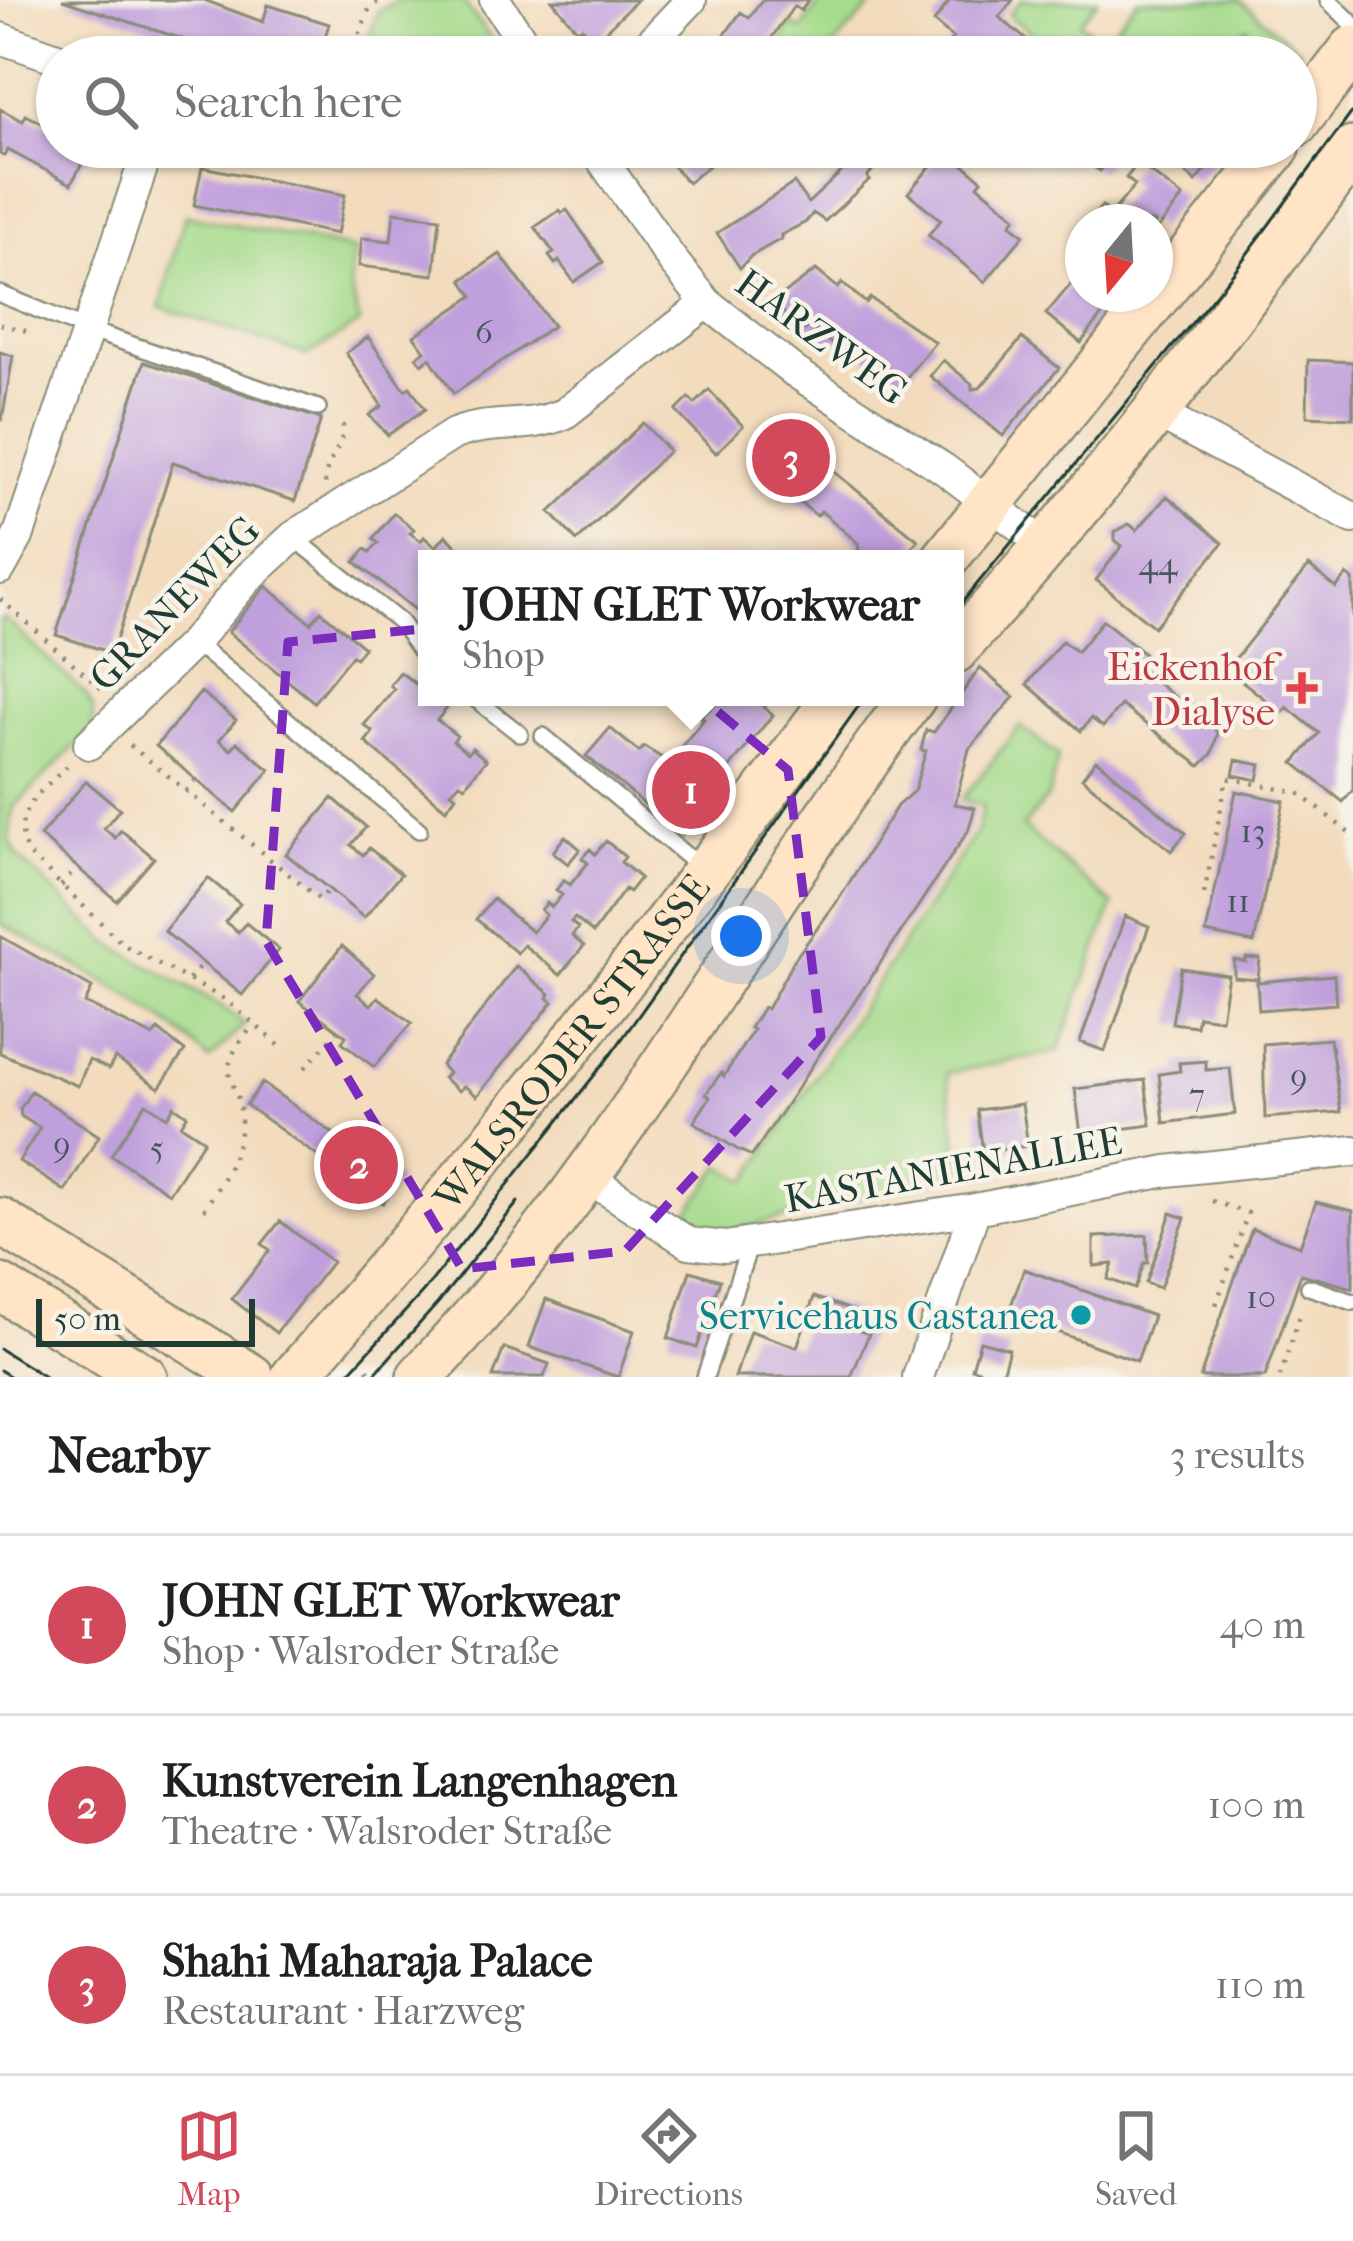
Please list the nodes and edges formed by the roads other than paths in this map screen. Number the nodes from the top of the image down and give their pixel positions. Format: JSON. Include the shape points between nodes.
{"nodes":[{"id":1,"x":495,"y":0,"type":"edge"},
{"id":2,"x":691,"y":0,"type":"edge"},
{"id":3,"x":1328,"y":0,"type":"edge"},
{"id":4,"x":1353,"y":24,"type":"edge"},
{"id":5,"x":519,"y":36,"type":"edge"},
{"id":6,"x":657,"y":36,"type":"edge"},
{"id":7,"x":0,"y":38,"type":"edge"},
{"id":8,"x":1353,"y":49,"type":"edge"},
{"id":9,"x":36,"y":51,"type":"edge"},
{"id":10,"x":1317,"y":96,"type":"edge"},
{"id":11,"x":1353,"y":149,"type":"edge"},
{"id":12,"x":141,"y":168,"type":"edge"},
{"id":13,"x":608,"y":168,"type":"edge"},
{"id":14,"x":1260,"y":168,"type":"edge"},
{"id":15,"x":0,"y":294,"type":"edge"},
{"id":16,"x":707,"y":303,"type":"junction"},
{"id":17,"x":88,"y":330,"type":"junction"},
{"id":18,"x":318,"y":409,"type":"dead end"},
{"id":19,"x":1155,"y":412,"type":"junction"},
{"id":20,"x":989,"y":503,"type":"junction"},
{"id":21,"x":1353,"y":518,"type":"edge"},
{"id":22,"x":292,"y":537,"type":"junction"},
{"id":23,"x":1046,"y":546,"type":"junction"},
{"id":24,"x":952,"y":550,"type":"edge"},
{"id":25,"x":0,"y":569,"type":"edge"},
{"id":26,"x":964,"y":640,"type":"edge"},
{"id":27,"x":194,"y":642,"type":"junction"},
{"id":28,"x":418,"y":647,"type":"edge"},
{"id":29,"x":484,"y":706,"type":"edge"},
{"id":30,"x":829,"y":706,"type":"edge"},
{"id":31,"x":906,"y":706,"type":"edge"},
{"id":32,"x":107,"y":726,"type":"road end"},
{"id":33,"x":520,"y":734,"type":"dead end"},
{"id":34,"x":543,"y":736,"type":"dead end"},
{"id":35,"x":419,"y":830,"type":"dead end"},
{"id":36,"x":708,"y":874,"type":"junction"},
{"id":37,"x":1353,"y":1151,"type":"edge"},
{"id":38,"x":586,"y":1177,"type":"junction"},
{"id":39,"x":975,"y":1209,"type":"junction"},
{"id":40,"x":0,"y":1221,"type":"edge"},
{"id":41,"x":749,"y":1244,"type":"junction"},
{"id":42,"x":0,"y":1287,"type":"edge"},
{"id":43,"x":1309,"y":1287,"type":"road end"},
{"id":44,"x":1353,"y":1302,"type":"edge"},
{"id":45,"x":144,"y":1377,"type":"edge"},
{"id":46,"x":251,"y":1377,"type":"edge"},
{"id":47,"x":294,"y":1377,"type":"edge"},
{"id":48,"x":420,"y":1377,"type":"edge"},
{"id":49,"x":705,"y":1377,"type":"edge"},
{"id":50,"x":919,"y":1377,"type":"edge"}],
"edges":[{"from":1,"to":5,"type":"street"},
{"from":2,"to":6,"type":"street"},
{"from":3,"to":4,"type":"lane"},
{"from":7,"to":9,"type":"street"},
{"from":8,"to":10,"type":"main road"},
{"from":11,"to":19,"type":"main road"},
{"from":12,"to":17,"type":"street"},
{"from":13,"to":16,"type":"street","name":"HARZWEG"},
{"from":14,"to":20,"type":"main road"},
{"from":15,"to":17,"type":"lane"},
{"from":16,"to":20,"type":"street","name":"HARZWEG"},
{"from":16,"to":22,"type":"street","name":"GRANEWEG","via":[[564,414],[538,425],[481,424],[454,434]]},
{"from":17,"to":18,"type":"lane"},
{"from":17,"to":25,"type":"street"},
{"from":19,"to":21,"type":"street"},
{"from":19,"to":23,"type":"main road"},
{"from":20,"to":23,"type":"street","name":"HARZWEG"},
{"from":20,"to":24,"type":"main road"},
{"from":22,"to":27,"type":"street","name":"GRANEWEG"},
{"from":22,"to":28,"type":"lane","via":[[400,622]]},
{"from":23,"to":26,"type":"main road"},
{"from":27,"to":32,"type":"street","name":"GRANEWEG"},
{"from":27,"to":35,"type":"lane"},
{"from":29,"to":33,"type":"lane"},
{"from":30,"to":36,"type":"main road","name":"WALSRODER STRASSE"},
{"from":31,"to":38,"type":"main road","name":"WALSRODER STRASSE"},
{"from":34,"to":36,"type":"lane"},
{"from":36,"to":47,"type":"main road","name":"WALSRODER STRASSE"},
{"from":37,"to":39,"type":"street","name":"KASTANIENALLEE","via":[[1167,1171]]},
{"from":38,"to":41,"type":"street","name":"KASTANIENALLEE","via":[[688,1244]]},
{"from":38,"to":48,"type":"main road","name":"WALSRODER STRASSE"},
{"from":39,"to":41,"type":"street","name":"KASTANIENALLEE"},
{"from":39,"to":50,"type":"street"},
{"from":40,"to":46,"type":"main road"},
{"from":41,"to":49,"type":"lane"},
{"from":42,"to":45,"type":"main road"},
{"from":43,"to":44,"type":"lane"}]}
